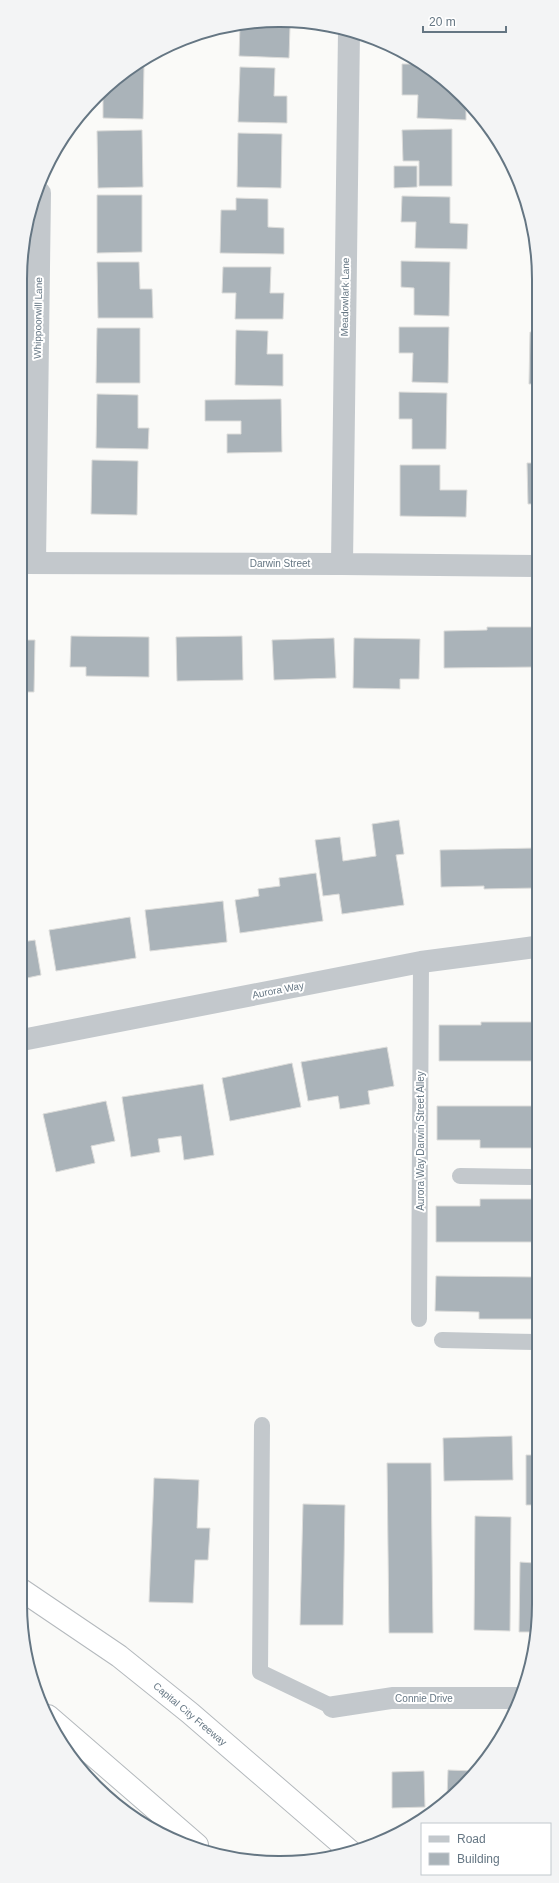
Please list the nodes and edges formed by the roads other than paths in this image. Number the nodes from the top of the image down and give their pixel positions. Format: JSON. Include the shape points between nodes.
{"nodes":[{"id":1,"x":349,"y":37,"type":"edge"},
{"id":2,"x":40,"y":199,"type":"edge"},
{"id":3,"x":29,"y":563,"type":"edge"},
{"id":4,"x":342,"y":564,"type":"junction"},
{"id":5,"x":532,"y":566,"type":"edge"},
{"id":6,"x":532,"y":947,"type":"edge"},
{"id":7,"x":421,"y":962,"type":"junction"},
{"id":8,"x":27,"y":1039,"type":"edge"},
{"id":9,"x":460,"y":1176,"type":"dead end"},
{"id":10,"x":532,"y":1177,"type":"edge"},
{"id":11,"x":419,"y":1319,"type":"dead end"},
{"id":12,"x":442,"y":1340,"type":"dead end"},
{"id":13,"x":532,"y":1342,"type":"edge"},
{"id":14,"x":262,"y":1425,"type":"dead end"},
{"id":15,"x":27,"y":1582,"type":"edge"},
{"id":16,"x":27,"y":1594,"type":"edge"},
{"id":17,"x":119,"y":1656,"type":"junction"},
{"id":18,"x":514,"y":1698,"type":"edge"},
{"id":19,"x":333,"y":1707,"type":"joint"},
{"id":20,"x":58,"y":1725,"type":"edge"},
{"id":21,"x":192,"y":1841,"type":"edge"},
{"id":22,"x":345,"y":1847,"type":"edge"}],
"edges":[{"from":1,"to":4,"type":"street","name":"Meadowlark Lane"},
{"from":2,"to":3,"type":"street","name":"Whippoorwill Lane"},
{"from":3,"to":4,"type":"street","name":"Darwin Street"},
{"from":4,"to":5,"type":"street","name":"Darwin Street"},
{"from":6,"to":7,"type":"street","name":"Aurora Way"},
{"from":7,"to":8,"type":"street","name":"Aurora Way"},
{"from":7,"to":11,"type":"lane","name":"Aurora Way Darwin Street Alley"},
{"from":9,"to":10,"type":"lane"},
{"from":12,"to":13,"type":"lane"},
{"from":14,"to":19,"type":"lane","via":[[260,1672]]},
{"from":15,"to":17,"type":"highway"},
{"from":16,"to":17,"type":"highway","name":"Capital City Freeway"},
{"from":17,"to":22,"type":"highway","name":"Capital City Freeway","via":[[190,1713]]},
{"from":18,"to":19,"type":"street","name":"Connie Drive","via":[[392,1698]]},
{"from":20,"to":21,"type":"highway"}]}
